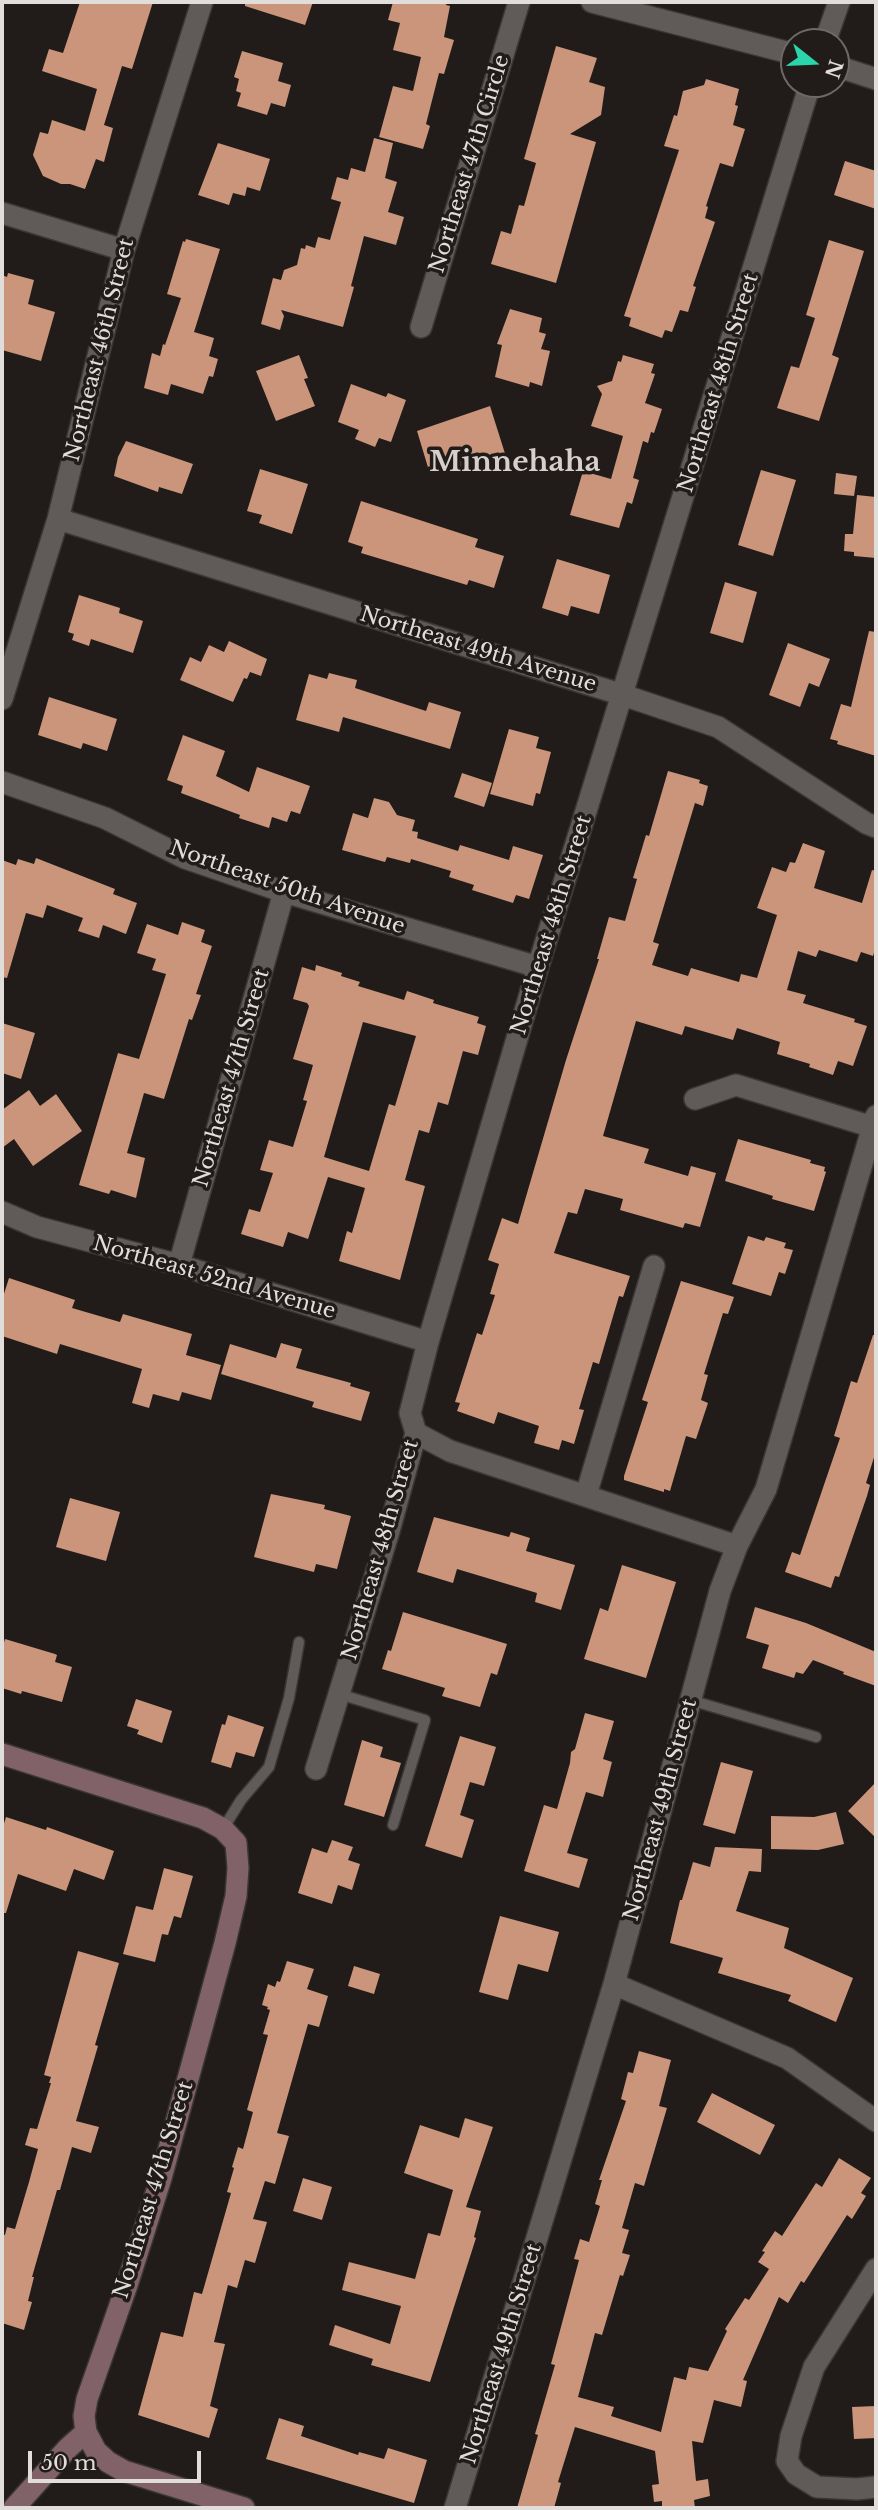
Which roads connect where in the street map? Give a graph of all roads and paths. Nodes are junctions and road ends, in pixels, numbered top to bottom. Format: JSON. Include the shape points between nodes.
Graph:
{"nodes":[{"id":1,"x":202,"y":2,"type":"edge"},
{"id":2,"x":519,"y":2,"type":"edge"},
{"id":3,"x":592,"y":2,"type":"edge"},
{"id":4,"x":839,"y":2,"type":"edge"},
{"id":5,"x":830,"y":28,"type":"edge"},
{"id":6,"x":780,"y":50,"type":"edge"},
{"id":7,"x":850,"y":71,"type":"edge"},
{"id":8,"x":876,"y":79,"type":"edge"},
{"id":9,"x":806,"y":98,"type":"edge"},
{"id":10,"x":2,"y":213,"type":"edge"},
{"id":11,"x":124,"y":250,"type":"junction"},
{"id":12,"x":421,"y":327,"type":"dead end"},
{"id":13,"x":58,"y":519,"type":"junction"},
{"id":14,"x":623,"y":695,"type":"junction"},
{"id":15,"x":2,"y":699,"type":"edge"},
{"id":16,"x":2,"y":782,"type":"edge"},
{"id":17,"x":876,"y":827,"type":"edge"},
{"id":18,"x":285,"y":892,"type":"junction"},
{"id":19,"x":538,"y":967,"type":"junction"},
{"id":20,"x":695,"y":1098,"type":"dead end"},
{"id":21,"x":875,"y":1123,"type":"edge"},
{"id":22,"x":2,"y":1212,"type":"edge"},
{"id":23,"x":179,"y":1265,"type":"junction"},
{"id":24,"x":654,"y":1266,"type":"dead end"},
{"id":25,"x":428,"y":1342,"type":"junction"},
{"id":26,"x":416,"y":1433,"type":"junction"},
{"id":27,"x":586,"y":1495,"type":"junction"},
{"id":28,"x":737,"y":1546,"type":"junction"},
{"id":29,"x":299,"y":1643,"type":"dead end"},
{"id":30,"x":339,"y":1694,"type":"junction"},
{"id":31,"x":690,"y":1700,"type":"junction"},
{"id":32,"x":816,"y":1737,"type":"dead end"},
{"id":33,"x":2,"y":1754,"type":"edge"},
{"id":34,"x":316,"y":1769,"type":"dead end"},
{"id":35,"x":393,"y":1825,"type":"dead end"},
{"id":36,"x":229,"y":1836,"type":"junction"},
{"id":37,"x":614,"y":1984,"type":"junction"},
{"id":38,"x":876,"y":2121,"type":"edge"},
{"id":39,"x":876,"y":2269,"type":"edge"},
{"id":40,"x":86,"y":2432,"type":"junction"},
{"id":41,"x":876,"y":2487,"type":"edge"},
{"id":42,"x":14,"y":2508,"type":"edge"},
{"id":43,"x":244,"y":2508,"type":"edge"},
{"id":44,"x":455,"y":2508,"type":"edge"}],
"edges":[{"from":1,"to":11,"type":"street","name":"Northeast 46th Street"},
{"from":2,"to":12,"type":"street","name":"Northeast 47th Circle"},
{"from":3,"to":6,"type":"street"},
{"from":4,"to":5,"type":"street"},
{"from":7,"to":8,"type":"street"},
{"from":9,"to":14,"type":"street","name":"Northeast 48th Street"},
{"from":10,"to":11,"type":"street"},
{"from":11,"to":13,"type":"street","name":"Northeast 46th Street"},
{"from":13,"to":14,"type":"street","name":"Northeast 49th Avenue"},
{"from":13,"to":15,"type":"street","name":"Northeast 46th Street"},
{"from":14,"to":17,"type":"street","name":"Northeast 49th Avenue","via":[[718,727]]},
{"from":14,"to":19,"type":"street","name":"Northeast 48th Street"},
{"from":16,"to":18,"type":"street","name":"Northeast 50th Avenue","via":[[105,818],[185,858]]},
{"from":18,"to":19,"type":"street","name":"Northeast 50th Avenue"},
{"from":18,"to":23,"type":"street","name":"Northeast 47th Street"},
{"from":19,"to":25,"type":"street","name":"Northeast 48th Street"},
{"from":20,"to":21,"type":"street","via":[[736,1085]]},
{"from":21,"to":28,"type":"street","name":"Northeast 49th Street","via":[[766,1489]]},
{"from":22,"to":23,"type":"street","name":"Northeast 52nd Avenue","via":[[37,1227]]},
{"from":23,"to":25,"type":"street","name":"Northeast 52nd Avenue"},
{"from":24,"to":27,"type":"street"},
{"from":25,"to":26,"type":"street","name":"Northeast 48th Street","via":[[410,1413]]},
{"from":26,"to":27,"type":"street","via":[[450,1451]]},
{"from":26,"to":30,"type":"street","name":"Northeast 48th Street"},
{"from":27,"to":28,"type":"street"},
{"from":28,"to":31,"type":"street","name":"Northeast 49th Street"},
{"from":29,"to":36,"type":"lane","via":[[269,1767],[241,1800]]},
{"from":30,"to":34,"type":"street","name":"Northeast 48th Street"},
{"from":30,"to":35,"type":"lane","via":[[425,1720]]},
{"from":31,"to":32,"type":"lane"},
{"from":31,"to":37,"type":"street","name":"Northeast 49th Street"},
{"from":33,"to":36,"type":"street","via":[[203,1818]]},
{"from":36,"to":40,"type":"street","name":"Northeast 47th Street","via":[[238,1868],[225,1942],[161,2178],[87,2399]]},
{"from":37,"to":38,"type":"street","via":[[787,2058]]},
{"from":37,"to":44,"type":"street","name":"Northeast 49th Street"},
{"from":39,"to":41,"type":"street","via":[[814,2367],[787,2461],[817,2487]]},
{"from":40,"to":42,"type":"street"},
{"from":40,"to":43,"type":"street","via":[[96,2451],[124,2471]]}]}
